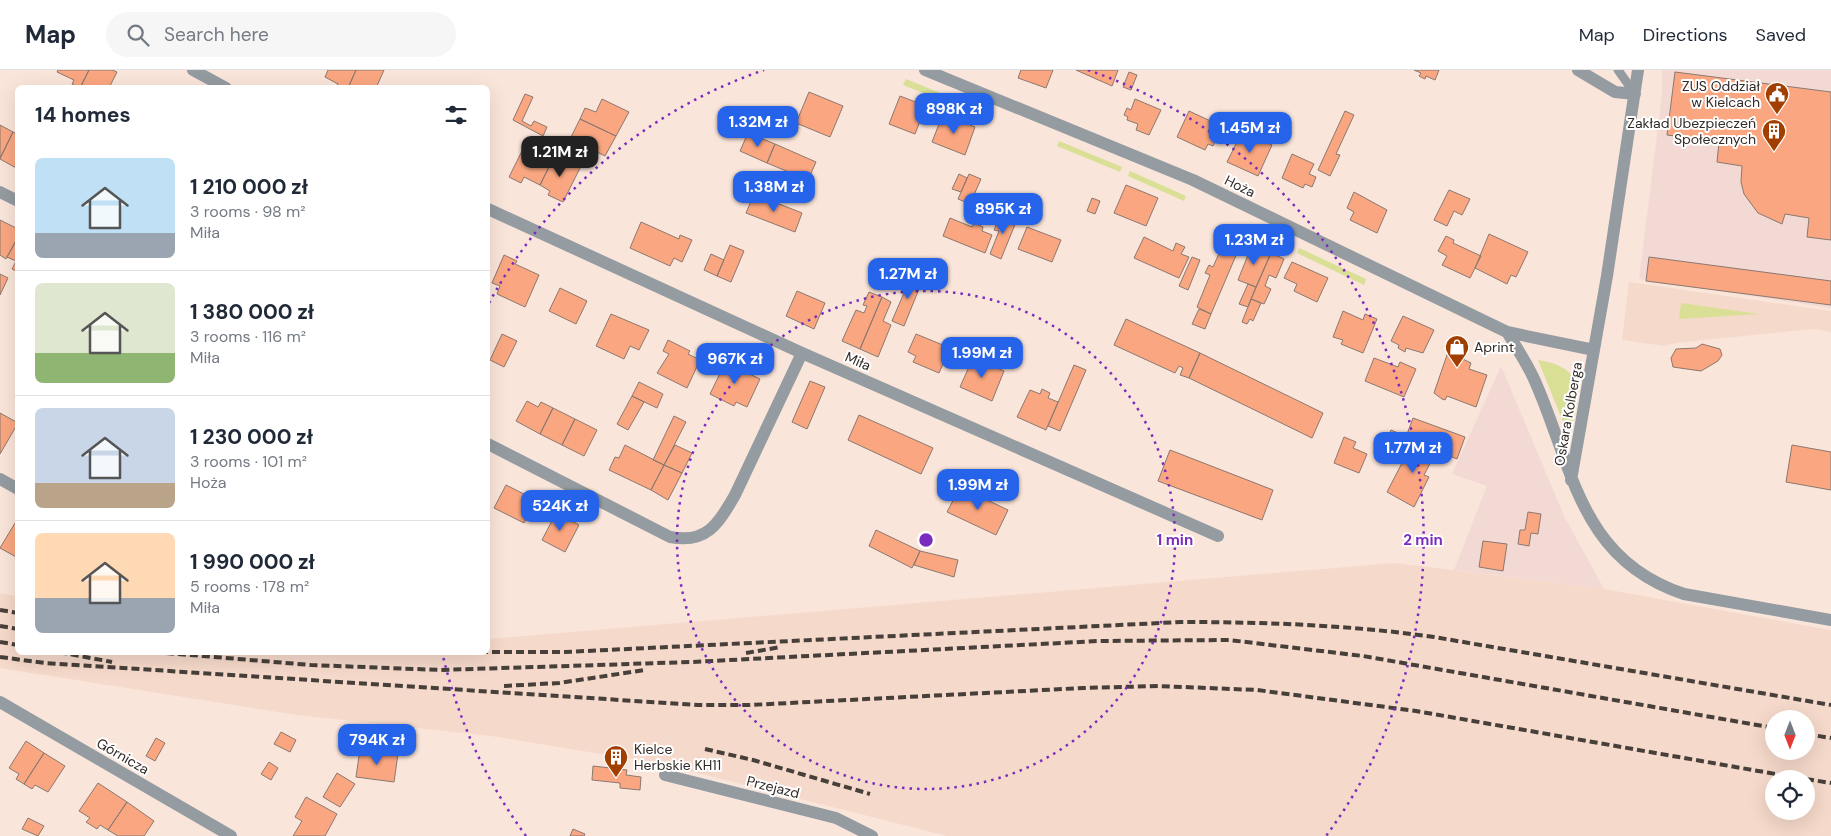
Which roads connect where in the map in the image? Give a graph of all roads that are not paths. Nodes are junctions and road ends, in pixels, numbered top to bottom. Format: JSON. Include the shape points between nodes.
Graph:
{"nodes":[{"id":1,"x":193,"y":70,"type":"edge"},
{"id":2,"x":925,"y":70,"type":"edge"},
{"id":3,"x":1578,"y":70,"type":"edge"},
{"id":4,"x":1618,"y":70,"type":"edge"},
{"id":5,"x":1638,"y":70,"type":"edge"},
{"id":6,"x":220,"y":85,"type":"edge"},
{"id":7,"x":1635,"y":94,"type":"junction"},
{"id":8,"x":0,"y":192,"type":"edge"},
{"id":9,"x":15,"y":200,"type":"edge"},
{"id":10,"x":490,"y":210,"type":"edge"},
{"id":11,"x":1507,"y":332,"type":"junction"},
{"id":12,"x":1594,"y":350,"type":"junction"},
{"id":13,"x":802,"y":353,"type":"junction"},
{"id":14,"x":490,"y":445,"type":"edge"},
{"id":15,"x":0,"y":479,"type":"edge"},
{"id":16,"x":1571,"y":481,"type":"junction"},
{"id":17,"x":15,"y":487,"type":"edge"},
{"id":18,"x":1218,"y":536,"type":"dead end"},
{"id":19,"x":1831,"y":620,"type":"edge"},
{"id":20,"x":0,"y":702,"type":"edge"},
{"id":21,"x":664,"y":775,"type":"dead end"},
{"id":22,"x":231,"y":836,"type":"edge"},
{"id":23,"x":872,"y":836,"type":"edge"}],
"edges":[{"from":1,"to":6,"type":"street"},
{"from":2,"to":11,"type":"street","name":"Hoża","via":[[1193,180]]},
{"from":3,"to":7,"type":"street","via":[[1615,92]]},
{"from":4,"to":7,"type":"lane"},
{"from":5,"to":7,"type":"street","name":"Oskara Kolberga"},
{"from":7,"to":12,"type":"street","name":"Oskara Kolberga"},
{"from":8,"to":9,"type":"street"},
{"from":10,"to":13,"type":"street","name":"Miła"},
{"from":11,"to":12,"type":"street","name":"Hoża"},
{"from":11,"to":16,"type":"street","via":[[1534,378]]},
{"from":12,"to":16,"type":"street","name":"Oskara Kolberga"},
{"from":13,"to":14,"type":"street","via":[[735,495],[718,522],[696,538],[670,537]]},
{"from":13,"to":18,"type":"street","name":"Miła"},
{"from":15,"to":17,"type":"street"},
{"from":16,"to":19,"type":"street","name":"Oskara Kolberga","via":[[1585,510],[1612,548],[1666,588]]},
{"from":20,"to":22,"type":"street","name":"Górnicza"},
{"from":21,"to":23,"type":"street","name":"Przejazd","via":[[836,818]]}]}
